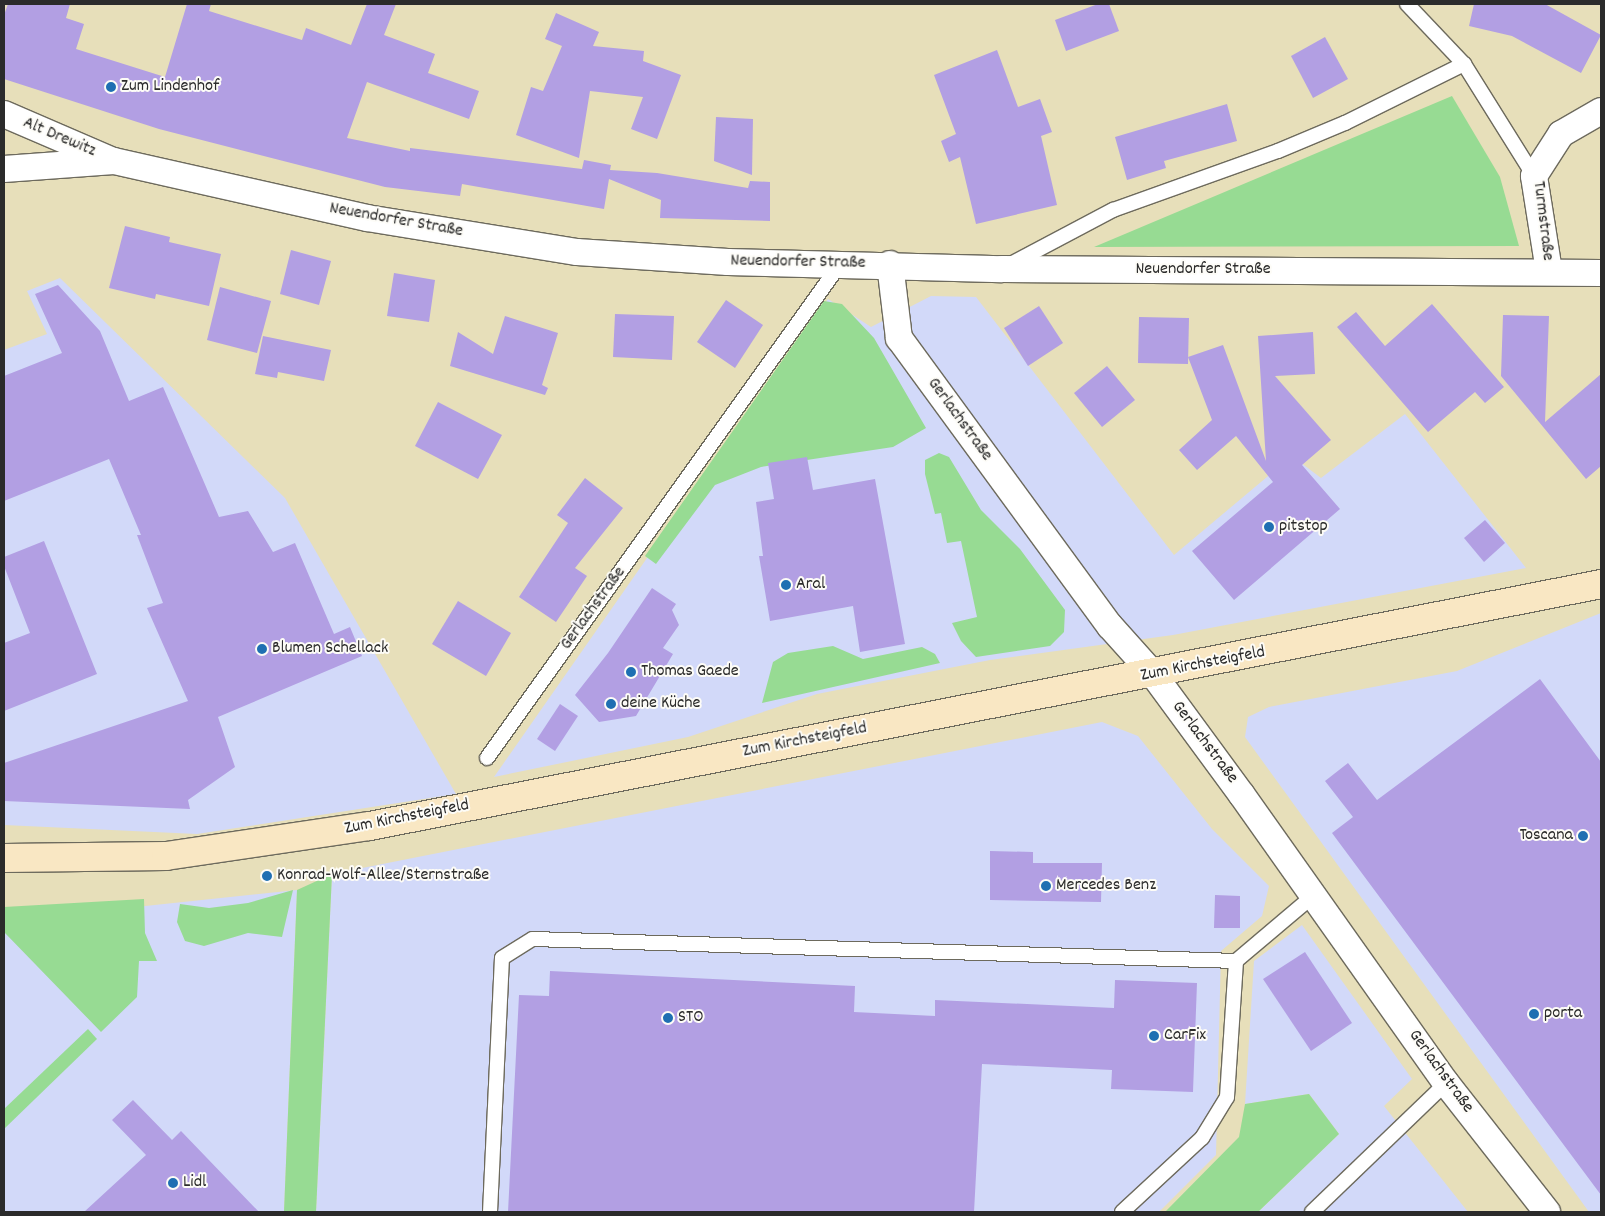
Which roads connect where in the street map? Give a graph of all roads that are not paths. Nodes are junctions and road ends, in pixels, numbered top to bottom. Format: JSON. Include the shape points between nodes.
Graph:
{"nodes":[{"id":1,"x":1407,"y":4,"type":"edge"},
{"id":2,"x":1464,"y":64,"type":"junction"},
{"id":3,"x":1601,"y":111,"type":"edge"},
{"id":4,"x":4,"y":114,"type":"edge"},
{"id":5,"x":114,"y":162,"type":"junction"},
{"id":6,"x":4,"y":170,"type":"edge"},
{"id":7,"x":1534,"y":176,"type":"junction"},
{"id":8,"x":840,"y":264,"type":"junction"},
{"id":9,"x":890,"y":264,"type":"junction"},
{"id":10,"x":1002,"y":269,"type":"junction"},
{"id":11,"x":1549,"y":271,"type":"junction"},
{"id":12,"x":1601,"y":273,"type":"edge"},
{"id":13,"x":1601,"y":584,"type":"edge"},
{"id":14,"x":1153,"y":674,"type":"junction"},
{"id":15,"x":487,"y":758,"type":"dead end"},
{"id":16,"x":4,"y":858,"type":"edge"},
{"id":17,"x":1314,"y":895,"type":"junction"},
{"id":18,"x":1236,"y":960,"type":"junction"},
{"id":19,"x":1446,"y":1083,"type":"junction"},
{"id":20,"x":490,"y":1212,"type":"edge"},
{"id":21,"x":1122,"y":1212,"type":"edge"},
{"id":22,"x":1312,"y":1212,"type":"edge"},
{"id":23,"x":1547,"y":1212,"type":"edge"}],
"edges":[{"from":1,"to":2,"type":"lane"},
{"from":2,"to":7,"type":"lane"},
{"from":2,"to":10,"type":"lane","via":[[1345,123],[1278,151],[1113,210]]},
{"from":3,"to":7,"type":"street","name":"Turmstraße","via":[[1561,134]]},
{"from":4,"to":5,"type":"street","name":"Alt Drewitz"},
{"from":5,"to":6,"type":"street","name":"Neuendorfer Straße"},
{"from":5,"to":8,"type":"street","name":"Neuendorfer Straße","via":[[367,218],[577,252],[728,262]]},
{"from":7,"to":11,"type":"street","name":"Turmstraße"},
{"from":8,"to":9,"type":"street","name":"Neuendorfer Straße"},
{"from":8,"to":15,"type":"lane","name":"Gerlachstraße"},
{"from":9,"to":10,"type":"street","name":"Neuendorfer Straße"},
{"from":9,"to":14,"type":"street","name":"Gerlachstraße","via":[[899,338],[1110,626]]},
{"from":10,"to":11,"type":"street","name":"Neuendorfer Straße"},
{"from":11,"to":12,"type":"street","name":"Neuendorfer Straße"},
{"from":13,"to":14,"type":"street","name":"Zum Kirchsteigfeld"},
{"from":14,"to":16,"type":"street","name":"Zum Kirchsteigfeld","via":[[370,826],[166,856]]},
{"from":14,"to":17,"type":"street","name":"Gerlachstraße"},
{"from":17,"to":18,"type":"lane"},
{"from":17,"to":19,"type":"street","name":"Gerlachstraße"},
{"from":18,"to":20,"type":"lane","via":[[533,939],[502,958]]},
{"from":18,"to":21,"type":"lane","via":[[1227,1097],[1202,1138]]},
{"from":19,"to":22,"type":"lane"},
{"from":19,"to":23,"type":"street","name":"Gerlachstraße"}]}
